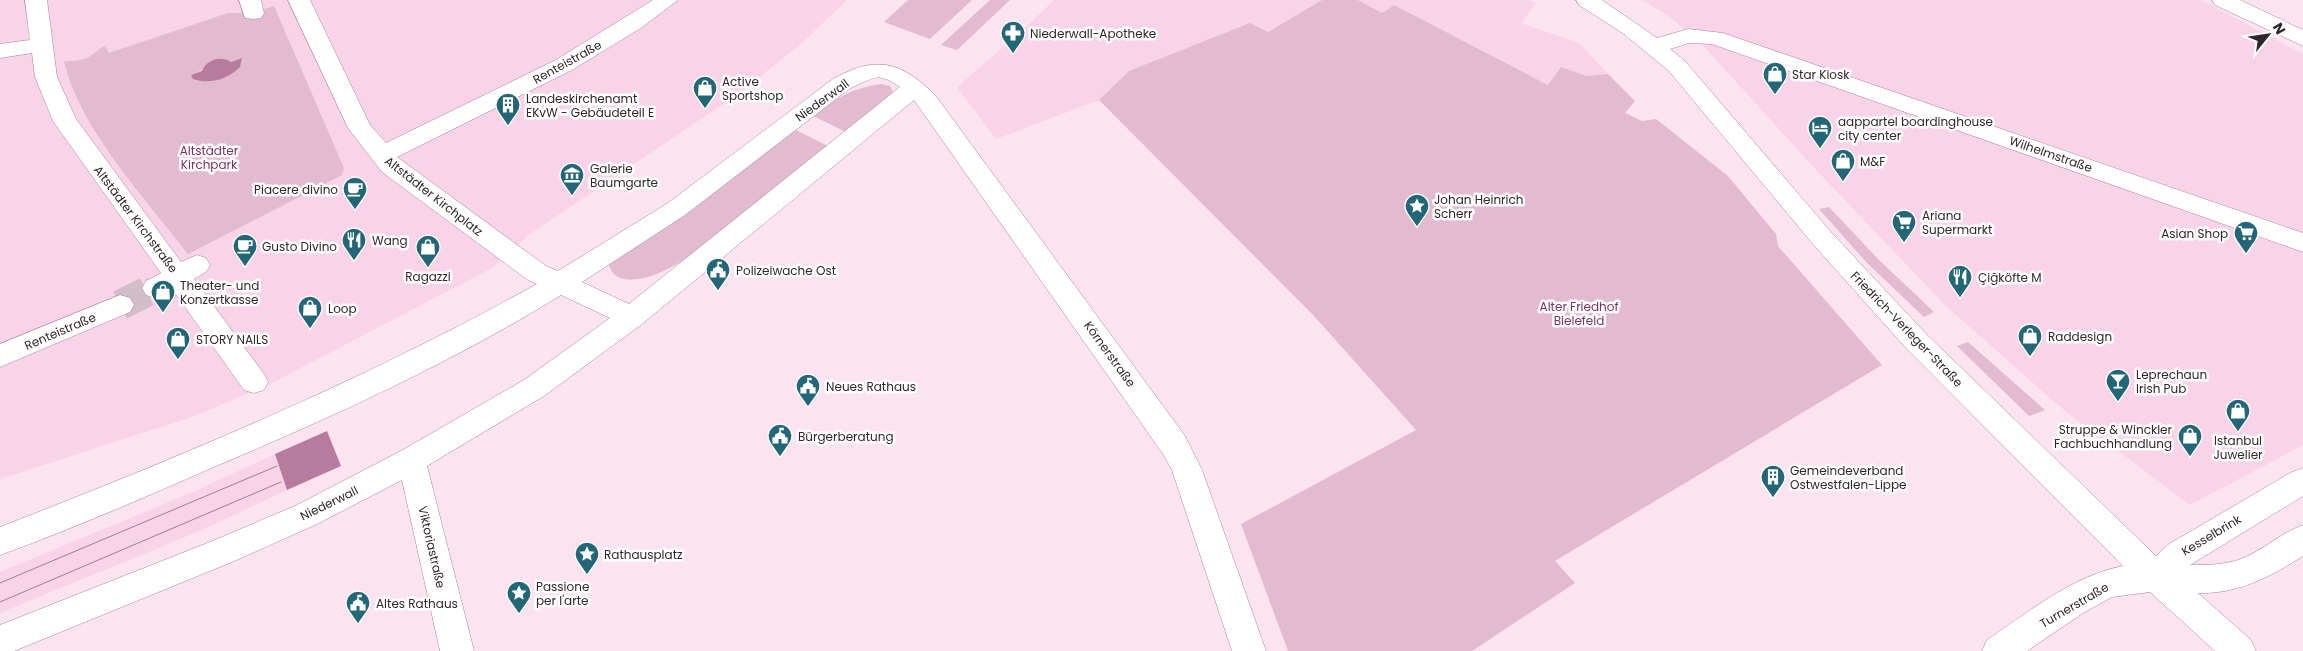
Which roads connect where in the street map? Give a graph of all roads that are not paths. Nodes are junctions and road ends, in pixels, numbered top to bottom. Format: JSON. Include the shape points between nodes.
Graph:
{"nodes":[{"id":1,"x":36,"y":0,"type":"edge"},
{"id":2,"x":299,"y":0,"type":"edge"},
{"id":3,"x":667,"y":0,"type":"edge"},
{"id":4,"x":1587,"y":0,"type":"edge"},
{"id":5,"x":2223,"y":0,"type":"edge"},
{"id":6,"x":2303,"y":39,"type":"edge"},
{"id":7,"x":41,"y":45,"type":"junction"},
{"id":8,"x":1655,"y":46,"type":"junction"},
{"id":9,"x":0,"y":51,"type":"edge"},
{"id":10,"x":908,"y":81,"type":"junction"},
{"id":11,"x":381,"y":155,"type":"junction"},
{"id":12,"x":2303,"y":243,"type":"edge"},
{"id":13,"x":188,"y":271,"type":"junction"},
{"id":14,"x":558,"y":284,"type":"junction"},
{"id":15,"x":155,"y":288,"type":"tunnel mouth"},
{"id":16,"x":120,"y":305,"type":"tunnel mouth"},
{"id":17,"x":632,"y":317,"type":"junction"},
{"id":18,"x":0,"y":356,"type":"edge"},
{"id":19,"x":254,"y":382,"type":"dead end"},
{"id":20,"x":415,"y":472,"type":"dead end"},
{"id":21,"x":2303,"y":481,"type":"edge"},
{"id":22,"x":2303,"y":539,"type":"edge"},
{"id":23,"x":0,"y":541,"type":"edge"},
{"id":24,"x":2155,"y":576,"type":"junction"},
{"id":25,"x":0,"y":641,"type":"edge"},
{"id":26,"x":457,"y":651,"type":"edge"},
{"id":27,"x":1249,"y":651,"type":"edge"},
{"id":28,"x":1999,"y":651,"type":"edge"},
{"id":29,"x":2239,"y":651,"type":"edge"}],
"edges":[{"from":1,"to":7,"type":"street","name":"Altstädter Kirchstraße"},
{"from":2,"to":11,"type":"street","name":"Altstädter Kirchplatz","via":[[360,128]]},
{"from":3,"to":11,"type":"street","name":"Renteistraße","via":[[632,24],[501,99]]},
{"from":4,"to":8,"type":"street","name":"Friedrich-Verleger-Straße"},
{"from":5,"to":6,"type":"street"},
{"from":7,"to":9,"type":"street"},
{"from":7,"to":13,"type":"street","name":"Altstädter Kirchstraße","via":[[56,73],[65,121],[93,144]]},
{"from":8,"to":12,"type":"street","name":"Wilhelmstraße","via":[[1688,36],[1715,38]]},
{"from":8,"to":24,"type":"street","name":"Friedrich-Verleger-Straße","via":[[1677,66],[1916,342]]},
{"from":10,"to":14,"type":"street","name":"Niederwall","via":[[886,70],[852,77],[665,218]]},
{"from":10,"to":17,"type":"street","name":"Niederwall"},
{"from":10,"to":27,"type":"street","name":"Körnerstraße","via":[[927,100],[1174,445],[1187,470]]},
{"from":11,"to":14,"type":"street","name":"Altstädter Kirchplatz","via":[[391,166],[520,262]]},
{"from":13,"to":15,"type":"street"},
{"from":13,"to":19,"type":"street","name":"Altstädter Kirchstraße"},
{"from":14,"to":17,"type":"street"},
{"from":14,"to":23,"type":"street","name":"Niederwall","via":[[469,334],[322,407]]},
{"from":16,"to":18,"type":"street","name":"Renteistraße"},
{"from":17,"to":25,"type":"street","name":"Niederwall","via":[[534,388],[373,481],[265,534]]},
{"from":20,"to":26,"type":"street","name":"Viktoriastraße"},
{"from":21,"to":24,"type":"street","name":"Kesselbrink","via":[[2180,554]]},
{"from":22,"to":24,"type":"street","via":[[2236,575],[2211,579]]},
{"from":24,"to":28,"type":"street","name":"Turnerstraße","via":[[2099,587]]},
{"from":24,"to":29,"type":"street","name":"Friedrich-Verleger-Straße"}]}
